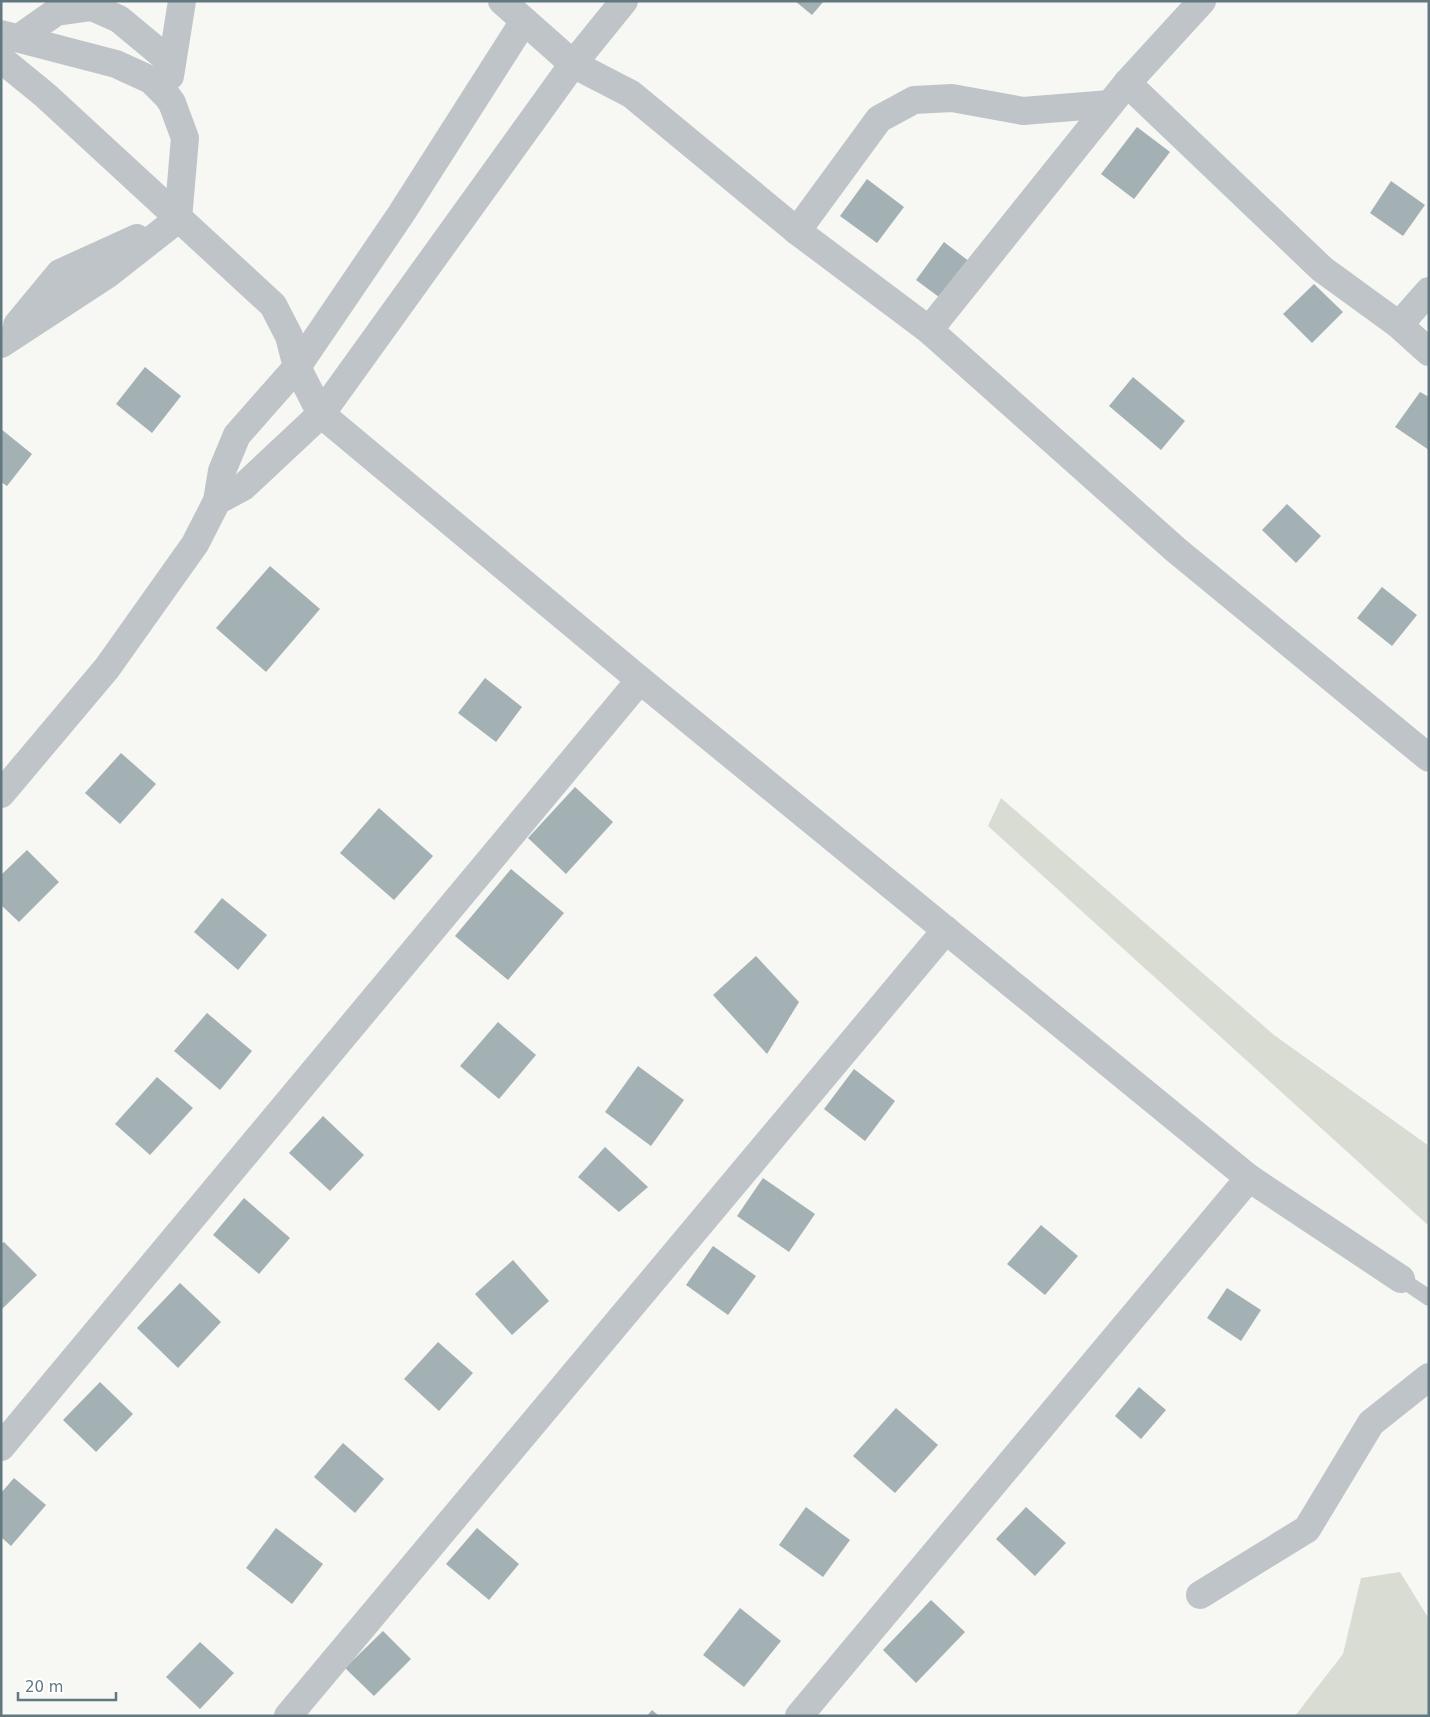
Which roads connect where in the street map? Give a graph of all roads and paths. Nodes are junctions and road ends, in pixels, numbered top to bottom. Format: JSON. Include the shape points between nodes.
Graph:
{"nodes":[{"id":1,"x":182,"y":1,"type":"edge"},
{"id":2,"x":502,"y":1,"type":"edge"},
{"id":3,"x":624,"y":1,"type":"edge"},
{"id":4,"x":1202,"y":1,"type":"edge"},
{"id":5,"x":524,"y":21,"type":"junction"},
{"id":6,"x":10,"y":36,"type":"edge"},
{"id":7,"x":1,"y":59,"type":"edge"},
{"id":8,"x":172,"y":63,"type":"junction"},
{"id":9,"x":573,"y":64,"type":"junction"},
{"id":10,"x":1127,"y":83,"type":"junction"},
{"id":11,"x":167,"y":96,"type":"junction"},
{"id":12,"x":1110,"y":104,"type":"junction"},
{"id":13,"x":178,"y":218,"type":"junction"},
{"id":14,"x":797,"y":230,"type":"junction"},
{"id":15,"x":1429,"y":291,"type":"edge"},
{"id":16,"x":1400,"y":326,"type":"junction"},
{"id":17,"x":929,"y":330,"type":"junction"},
{"id":18,"x":1,"y":344,"type":"edge"},
{"id":19,"x":1429,"y":352,"type":"edge"},
{"id":20,"x":297,"y":367,"type":"junction"},
{"id":21,"x":321,"y":414,"type":"junction"},
{"id":22,"x":217,"y":501,"type":"junction"},
{"id":23,"x":640,"y":680,"type":"junction"},
{"id":24,"x":1429,"y":758,"type":"edge"},
{"id":25,"x":1,"y":794,"type":"edge"},
{"id":26,"x":946,"y":930,"type":"junction"},
{"id":27,"x":1249,"y":1178,"type":"junction"},
{"id":28,"x":1401,"y":1279,"type":"joint"},
{"id":29,"x":1429,"y":1298,"type":"edge"},
{"id":30,"x":1429,"y":1377,"type":"edge"},
{"id":31,"x":1,"y":1447,"type":"edge"},
{"id":32,"x":1200,"y":1594,"type":"dead end"},
{"id":33,"x":288,"y":1716,"type":"edge"},
{"id":34,"x":799,"y":1716,"type":"edge"}],
"edges":[{"from":1,"to":8,"type":"street"},
{"from":2,"to":5,"type":"street"},
{"from":3,"to":9,"type":"street"},
{"from":4,"to":10,"type":"street"},
{"from":5,"to":9,"type":"street"},
{"from":5,"to":20,"type":"street"},
{"from":6,"to":8,"type":"street","via":[[56,12],[92,7],[119,18]]},
{"from":6,"to":11,"type":"street","via":[[116,64],[150,80]]},
{"from":7,"to":13,"type":"street"},
{"from":8,"to":11,"type":"street"},
{"from":9,"to":14,"type":"street","via":[[631,94]]},
{"from":9,"to":21,"type":"street"},
{"from":10,"to":12,"type":"street"},
{"from":10,"to":16,"type":"street","via":[[1322,269]]},
{"from":11,"to":13,"type":"street","via":[[185,138]]},
{"from":12,"to":14,"type":"street","via":[[1023,111],[952,98],[914,100],[879,119]]},
{"from":12,"to":17,"type":"street"},
{"from":13,"to":18,"type":"street","via":[[60,273]]},
{"from":13,"to":20,"type":"street","via":[[273,305],[290,336]]},
{"from":14,"to":17,"type":"street"},
{"from":15,"to":16,"type":"street"},
{"from":16,"to":19,"type":"street"},
{"from":17,"to":24,"type":"street","via":[[1176,550]]},
{"from":20,"to":21,"type":"street"},
{"from":20,"to":22,"type":"street","via":[[237,435],[222,471]]},
{"from":21,"to":22,"type":"street","via":[[243,487]]},
{"from":21,"to":23,"type":"street"},
{"from":22,"to":25,"type":"street","via":[[195,544],[107,668]]},
{"from":23,"to":26,"type":"street"},
{"from":23,"to":31,"type":"street"},
{"from":26,"to":27,"type":"street"},
{"from":26,"to":33,"type":"street"},
{"from":27,"to":28,"type":"street"},
{"from":27,"to":34,"type":"street"},
{"from":28,"to":29,"type":"lane"},
{"from":30,"to":32,"type":"street","via":[[1371,1423],[1307,1529]]}]}
